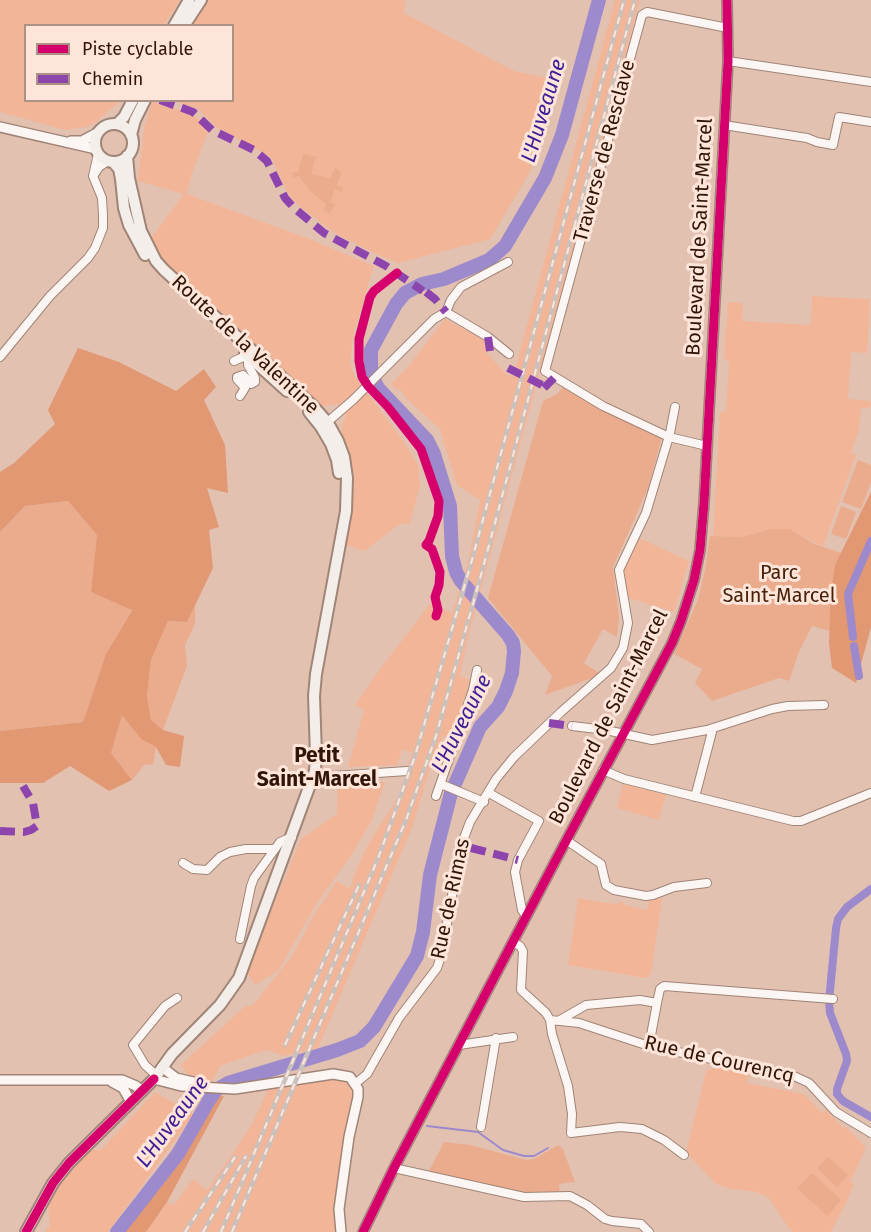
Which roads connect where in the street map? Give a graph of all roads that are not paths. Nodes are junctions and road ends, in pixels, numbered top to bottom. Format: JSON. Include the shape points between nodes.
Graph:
{"nodes":[{"id":1,"x":189,"y":0,"type":"edge"},
{"id":2,"x":201,"y":0,"type":"edge"},
{"id":3,"x":727,"y":0,"type":"edge"},
{"id":4,"x":175,"y":24,"type":"edge"},
{"id":5,"x":185,"y":24,"type":"edge"},
{"id":6,"x":728,"y":28,"type":"junction"},
{"id":7,"x":728,"y":61,"type":"junction"},
{"id":8,"x":871,"y":82,"type":"edge"},
{"id":9,"x":132,"y":102,"type":"edge"},
{"id":10,"x":144,"y":102,"type":"edge"},
{"id":11,"x":871,"y":122,"type":"edge"},
{"id":12,"x":117,"y":124,"type":"junction"},
{"id":13,"x":724,"y":125,"type":"junction"},
{"id":14,"x":0,"y":127,"type":"edge"},
{"id":15,"x":98,"y":133,"type":"junction"},
{"id":16,"x":131,"y":135,"type":"junction"},
{"id":17,"x":65,"y":142,"type":"junction"},
{"id":18,"x":97,"y":152,"type":"junction"},
{"id":19,"x":127,"y":156,"type":"junction"},
{"id":20,"x":110,"y":162,"type":"junction"},
{"id":21,"x":93,"y":176,"type":"junction"},
{"id":22,"x":122,"y":194,"type":"junction"},
{"id":23,"x":134,"y":201,"type":"junction"},
{"id":24,"x":508,"y":262,"type":"dead end"},
{"id":25,"x":446,"y":312,"type":"junction"},
{"id":26,"x":509,"y":354,"type":"dead end"},
{"id":27,"x":248,"y":355,"type":"junction"},
{"id":28,"x":0,"y":357,"type":"edge"},
{"id":29,"x":234,"y":361,"type":"dead end"},
{"id":30,"x":265,"y":361,"type":"junction"},
{"id":31,"x":275,"y":377,"type":"junction"},
{"id":32,"x":240,"y":396,"type":"dead end"},
{"id":33,"x":675,"y":407,"type":"dead end"},
{"id":34,"x":325,"y":425,"type":"junction"},
{"id":35,"x":669,"y":437,"type":"junction"},
{"id":36,"x":707,"y":446,"type":"junction"},
{"id":37,"x":477,"y":670,"type":"dead end"},
{"id":38,"x":824,"y":705,"type":"dead end"},
{"id":39,"x":572,"y":726,"type":"dead end"},
{"id":40,"x":710,"y":729,"type":"junction"},
{"id":41,"x":623,"y":733,"type":"junction"},
{"id":42,"x":603,"y":770,"type":"junction"},
{"id":43,"x":315,"y":771,"type":"junction"},
{"id":44,"x":407,"y":771,"type":"dead end"},
{"id":45,"x":443,"y":784,"type":"junction"},
{"id":46,"x":489,"y":793,"type":"junction"},
{"id":47,"x":871,"y":793,"type":"edge"},
{"id":48,"x":436,"y":796,"type":"dead end"},
{"id":49,"x":695,"y":797,"type":"junction"},
{"id":50,"x":484,"y":802,"type":"junction"},
{"id":51,"x":292,"y":837,"type":"junction"},
{"id":52,"x":566,"y":840,"type":"junction"},
{"id":53,"x":274,"y":849,"type":"junction"},
{"id":54,"x":183,"y":863,"type":"dead end"},
{"id":55,"x":707,"y":883,"type":"dead end"},
{"id":56,"x":526,"y":916,"type":"junction"},
{"id":57,"x":240,"y":939,"type":"dead end"},
{"id":58,"x":513,"y":942,"type":"junction"},
{"id":59,"x":177,"y":998,"type":"dead end"},
{"id":60,"x":829,"y":999,"type":"dead end"},
{"id":61,"x":657,"y":1003,"type":"junction"},
{"id":62,"x":550,"y":1020,"type":"junction"},
{"id":63,"x":560,"y":1020,"type":"junction"},
{"id":64,"x":513,"y":1037,"type":"dead end"},
{"id":65,"x":496,"y":1038,"type":"junction"},
{"id":66,"x":459,"y":1045,"type":"junction"},
{"id":67,"x":649,"y":1046,"type":"junction"},
{"id":68,"x":157,"y":1074,"type":"junction"},
{"id":69,"x":0,"y":1080,"type":"edge"},
{"id":70,"x":110,"y":1081,"type":"junction"},
{"id":71,"x":356,"y":1083,"type":"junction"},
{"id":72,"x":207,"y":1087,"type":"junction"},
{"id":73,"x":142,"y":1091,"type":"junction"},
{"id":74,"x":132,"y":1102,"type":"junction"},
{"id":75,"x":481,"y":1127,"type":"dead end"},
{"id":76,"x":871,"y":1133,"type":"edge"},
{"id":77,"x":684,"y":1155,"type":"dead end"},
{"id":78,"x":394,"y":1168,"type":"junction"},
{"id":79,"x":26,"y":1232,"type":"edge"},
{"id":80,"x":341,"y":1232,"type":"edge"},
{"id":81,"x":363,"y":1232,"type":"edge"},
{"id":82,"x":649,"y":1232,"type":"edge"}],
"edges":[{"from":1,"to":4,"type":"main road"},
{"from":2,"to":5,"type":"main road"},
{"from":3,"to":6,"type":"street","name":"Boulevard de Saint-Marcel"},
{"from":6,"to":7,"type":"street","name":"Boulevard de Saint-Marcel"},
{"from":6,"to":35,"type":"street","name":"Traverse de Resclave","via":[[647,12],[642,15],[545,371],[603,406]]},
{"from":7,"to":8,"type":"street"},
{"from":7,"to":13,"type":"street","name":"Boulevard de Saint-Marcel"},
{"from":9,"to":12,"type":"main road"},
{"from":10,"to":16,"type":"main road"},
{"from":11,"to":13,"type":"street","via":[[839,117],[833,145]]},
{"from":12,"to":15,"type":"main road","via":[[106,125]]},
{"from":12,"to":16,"type":"main road"},
{"from":13,"to":36,"type":"street","name":"Boulevard de Saint-Marcel"},
{"from":14,"to":17,"type":"street"},
{"from":15,"to":17,"type":"street","via":[[82,141]]},
{"from":15,"to":18,"type":"main road"},
{"from":16,"to":19,"type":"main road","via":[[133,147]]},
{"from":17,"to":18,"type":"street"},
{"from":18,"to":20,"type":"main road"},
{"from":18,"to":21,"type":"street"},
{"from":19,"to":20,"type":"main road"},
{"from":19,"to":23,"type":"main road","name":"Route de la Valentine"},
{"from":20,"to":21,"type":"street","via":[[99,167]]},
{"from":20,"to":22,"type":"main road","name":"Route de la Valentine","via":[[119,169]]},
{"from":21,"to":28,"type":"street","via":[[104,204],[103,228],[95,248]]},
{"from":22,"to":23,"type":"main road"},
{"from":22,"to":27,"type":"main road","name":"Route de la Valentine","via":[[132,231],[157,273]]},
{"from":23,"to":30,"type":"main road","name":"Route de la Valentine","via":[[141,231],[164,270]]},
{"from":24,"to":25,"type":"street","via":[[461,287]]},
{"from":25,"to":26,"type":"street"},
{"from":25,"to":34,"type":"street","via":[[434,319]]},
{"from":27,"to":29,"type":"street"},
{"from":27,"to":30,"type":"main road"},
{"from":27,"to":31,"type":"main road","name":"Route de la Valentine"},
{"from":27,"to":32,"type":"street","via":[[255,382],[251,384],[243,375],[237,377],[244,388]]},
{"from":30,"to":31,"type":"main road","name":"Route de la Valentine"},
{"from":31,"to":34,"type":"main road","name":"Route de la Valentine","via":[[313,406]]},
{"from":33,"to":35,"type":"street","name":"Rue de Rimas"},
{"from":34,"to":43,"type":"main road","name":"Route de la Valentine","via":[[338,441],[347,478],[346,512],[316,674]]},
{"from":35,"to":36,"type":"street"},
{"from":35,"to":46,"type":"street","name":"Rue de Rimas","via":[[646,513],[619,570],[627,623],[623,648],[611,668],[514,757]]},
{"from":36,"to":41,"type":"street","name":"Boulevard de Saint-Marcel","via":[[702,531],[694,580],[672,642]]},
{"from":37,"to":45,"type":"street"},
{"from":38,"to":40,"type":"street","via":[[772,709]]},
{"from":39,"to":41,"type":"street"},
{"from":40,"to":41,"type":"street","via":[[652,740]]},
{"from":40,"to":49,"type":"street"},
{"from":41,"to":42,"type":"street","name":"Boulevard de Saint-Marcel"},
{"from":42,"to":49,"type":"street"},
{"from":42,"to":52,"type":"street","name":"Boulevard de Saint-Marcel"},
{"from":43,"to":44,"type":"street","via":[[335,776]]},
{"from":43,"to":51,"type":"main road","name":"Route de la Valentine"},
{"from":45,"to":48,"type":"street"},
{"from":45,"to":50,"type":"street"},
{"from":46,"to":50,"type":"street","name":"Rue de Rimas"},
{"from":46,"to":56,"type":"street","via":[[539,820],[515,872]]},
{"from":47,"to":49,"type":"street","via":[[798,821]]},
{"from":50,"to":71,"type":"street","name":"Rue de Rimas","via":[[463,837],[437,968],[399,1018],[367,1074]]},
{"from":51,"to":53,"type":"street"},
{"from":51,"to":68,"type":"main road","name":"Route de la Valentine","via":[[239,978],[220,1005]]},
{"from":52,"to":55,"type":"street","via":[[602,864],[606,885],[614,890],[646,896]]},
{"from":52,"to":56,"type":"street","name":"Boulevard de Saint-Marcel"},
{"from":53,"to":54,"type":"street","via":[[230,852],[207,870]]},
{"from":53,"to":57,"type":"street","via":[[251,886]]},
{"from":56,"to":58,"type":"street","name":"Boulevard de Saint-Marcel"},
{"from":58,"to":62,"type":"street","via":[[523,951],[521,990]]},
{"from":58,"to":66,"type":"street","name":"Boulevard de Saint-Marcel"},
{"from":59,"to":68,"type":"street","via":[[165,1006],[133,1045],[145,1065]]},
{"from":60,"to":61,"type":"street","via":[[664,986]]},
{"from":61,"to":63,"type":"street","via":[[640,1000],[586,1005]]},
{"from":61,"to":67,"type":"street"},
{"from":62,"to":63,"type":"street","name":"Rue de Courencq"},
{"from":62,"to":77,"type":"street","via":[[568,1086],[571,1133],[620,1126],[642,1129]]},
{"from":63,"to":67,"type":"street","name":"Rue de Courencq"},
{"from":64,"to":65,"type":"street"},
{"from":65,"to":66,"type":"street"},
{"from":65,"to":75,"type":"street"},
{"from":66,"to":78,"type":"street","name":"Boulevard de Saint-Marcel"},
{"from":67,"to":76,"type":"street","name":"Rue de Courencq","via":[[795,1076],[809,1083],[836,1112]]},
{"from":68,"to":72,"type":"street"},
{"from":68,"to":72,"type":"street","via":[[181,1086]]},
{"from":68,"to":73,"type":"main road","name":"Route de la Valentine"},
{"from":69,"to":70,"type":"street"},
{"from":70,"to":73,"type":"street","via":[[122,1080]]},
{"from":70,"to":74,"type":"street","via":[[123,1088]]},
{"from":71,"to":72,"type":"street","via":[[350,1077],[333,1074],[235,1089]]},
{"from":71,"to":80,"type":"street","via":[[358,1097],[339,1209]]},
{"from":73,"to":74,"type":"main road","name":"Route de la Valentine"},
{"from":74,"to":79,"type":"main road","name":"Route de la Valentine","via":[[69,1163],[53,1183]]},
{"from":78,"to":81,"type":"street","name":"Boulevard de Saint-Marcel"},
{"from":78,"to":82,"type":"street","via":[[524,1197],[570,1196],[605,1219],[641,1224]]}]}
